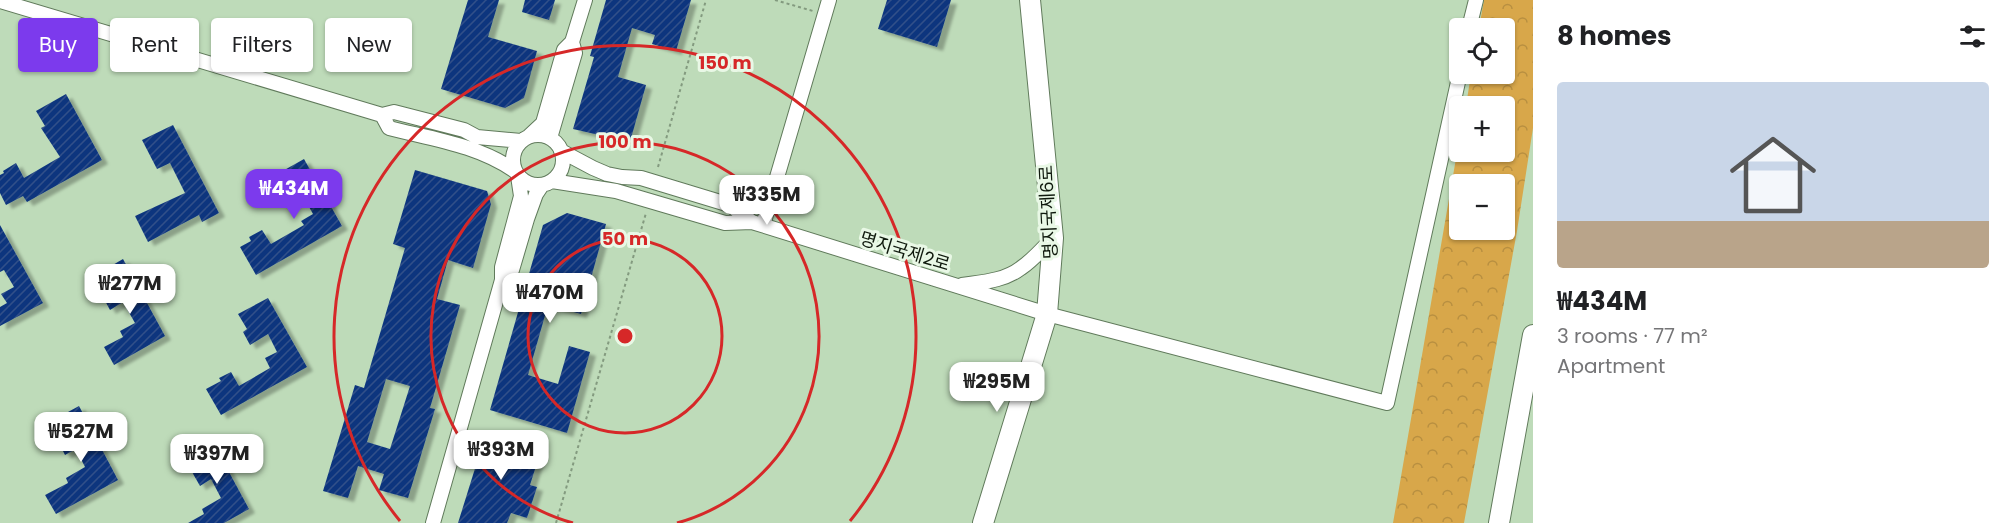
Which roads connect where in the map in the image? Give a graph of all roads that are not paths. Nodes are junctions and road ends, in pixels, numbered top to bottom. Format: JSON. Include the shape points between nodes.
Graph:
{"nodes":[{"id":1,"x":585,"y":0,"type":"edge"},
{"id":2,"x":829,"y":0,"type":"edge"},
{"id":3,"x":1030,"y":0,"type":"edge"},
{"id":4,"x":1476,"y":0,"type":"edge"},
{"id":5,"x":0,"y":1,"type":"edge"},
{"id":6,"x":1472,"y":18,"type":"edge"},
{"id":7,"x":572,"y":42,"type":"junction"},
{"id":8,"x":1458,"y":84,"type":"edge"},
{"id":9,"x":382,"y":115,"type":"junction"},
{"id":10,"x":550,"y":138,"type":"junction"},
{"id":11,"x":524,"y":139,"type":"junction"},
{"id":12,"x":561,"y":151,"type":"junction"},
{"id":13,"x":517,"y":174,"type":"junction"},
{"id":14,"x":547,"y":183,"type":"junction"},
{"id":15,"x":757,"y":224,"type":"junction"},
{"id":16,"x":1053,"y":238,"type":"junction"},
{"id":17,"x":502,"y":280,"type":"junction"},
{"id":18,"x":957,"y":286,"type":"junction"},
{"id":19,"x":1047,"y":314,"type":"junction"},
{"id":20,"x":1533,"y":335,"type":"edge"},
{"id":21,"x":1505,"y":490,"type":"junction"},
{"id":22,"x":433,"y":523,"type":"edge"},
{"id":23,"x":983,"y":523,"type":"edge"},
{"id":24,"x":1499,"y":523,"type":"edge"},
{"id":25,"x":1504,"y":523,"type":"edge"}],
"edges":[{"from":1,"to":7,"type":"street"},
{"from":2,"to":15,"type":"street"},
{"from":3,"to":16,"type":"street","name":"명지국제6로"},
{"from":4,"to":6,"type":"street"},
{"from":5,"to":9,"type":"street"},
{"from":7,"to":10,"type":"street","via":[[575,53]]},
{"from":7,"to":11,"type":"street","via":[[564,50],[543,123]]},
{"from":8,"to":19,"type":"street","name":"명지국제2로","via":[[1387,404]]},
{"from":9,"to":11,"type":"street","via":[[394,112],[477,137]]},
{"from":9,"to":13,"type":"street","via":[[389,128],[475,150]]},
{"from":10,"to":11,"type":"street","via":[[543,135]]},
{"from":10,"to":12,"type":"street"},
{"from":11,"to":13,"type":"street","via":[[513,155]]},
{"from":12,"to":14,"type":"street","via":[[562,168]]},
{"from":12,"to":15,"type":"street","name":"명지국제2로","via":[[607,174],[641,178],[730,205]]},
{"from":13,"to":14,"type":"street","via":[[527,183]]},
{"from":13,"to":17,"type":"street","via":[[521,196]]},
{"from":14,"to":15,"type":"street","name":"명지국제2로","via":[[616,191],[725,223]]},
{"from":14,"to":17,"type":"street","via":[[536,194],[512,270]]},
{"from":15,"to":18,"type":"street","name":"명지국제2로"},
{"from":16,"to":18,"type":"street","via":[[1012,274]]},
{"from":16,"to":19,"type":"street","name":"명지국제6로"},
{"from":17,"to":22,"type":"street"},
{"from":18,"to":19,"type":"street","name":"명지국제2로"},
{"from":19,"to":23,"type":"street","name":"명지국제6로"},
{"from":20,"to":21,"type":"street"},
{"from":21,"to":24,"type":"street"},
{"from":21,"to":25,"type":"street"}]}
